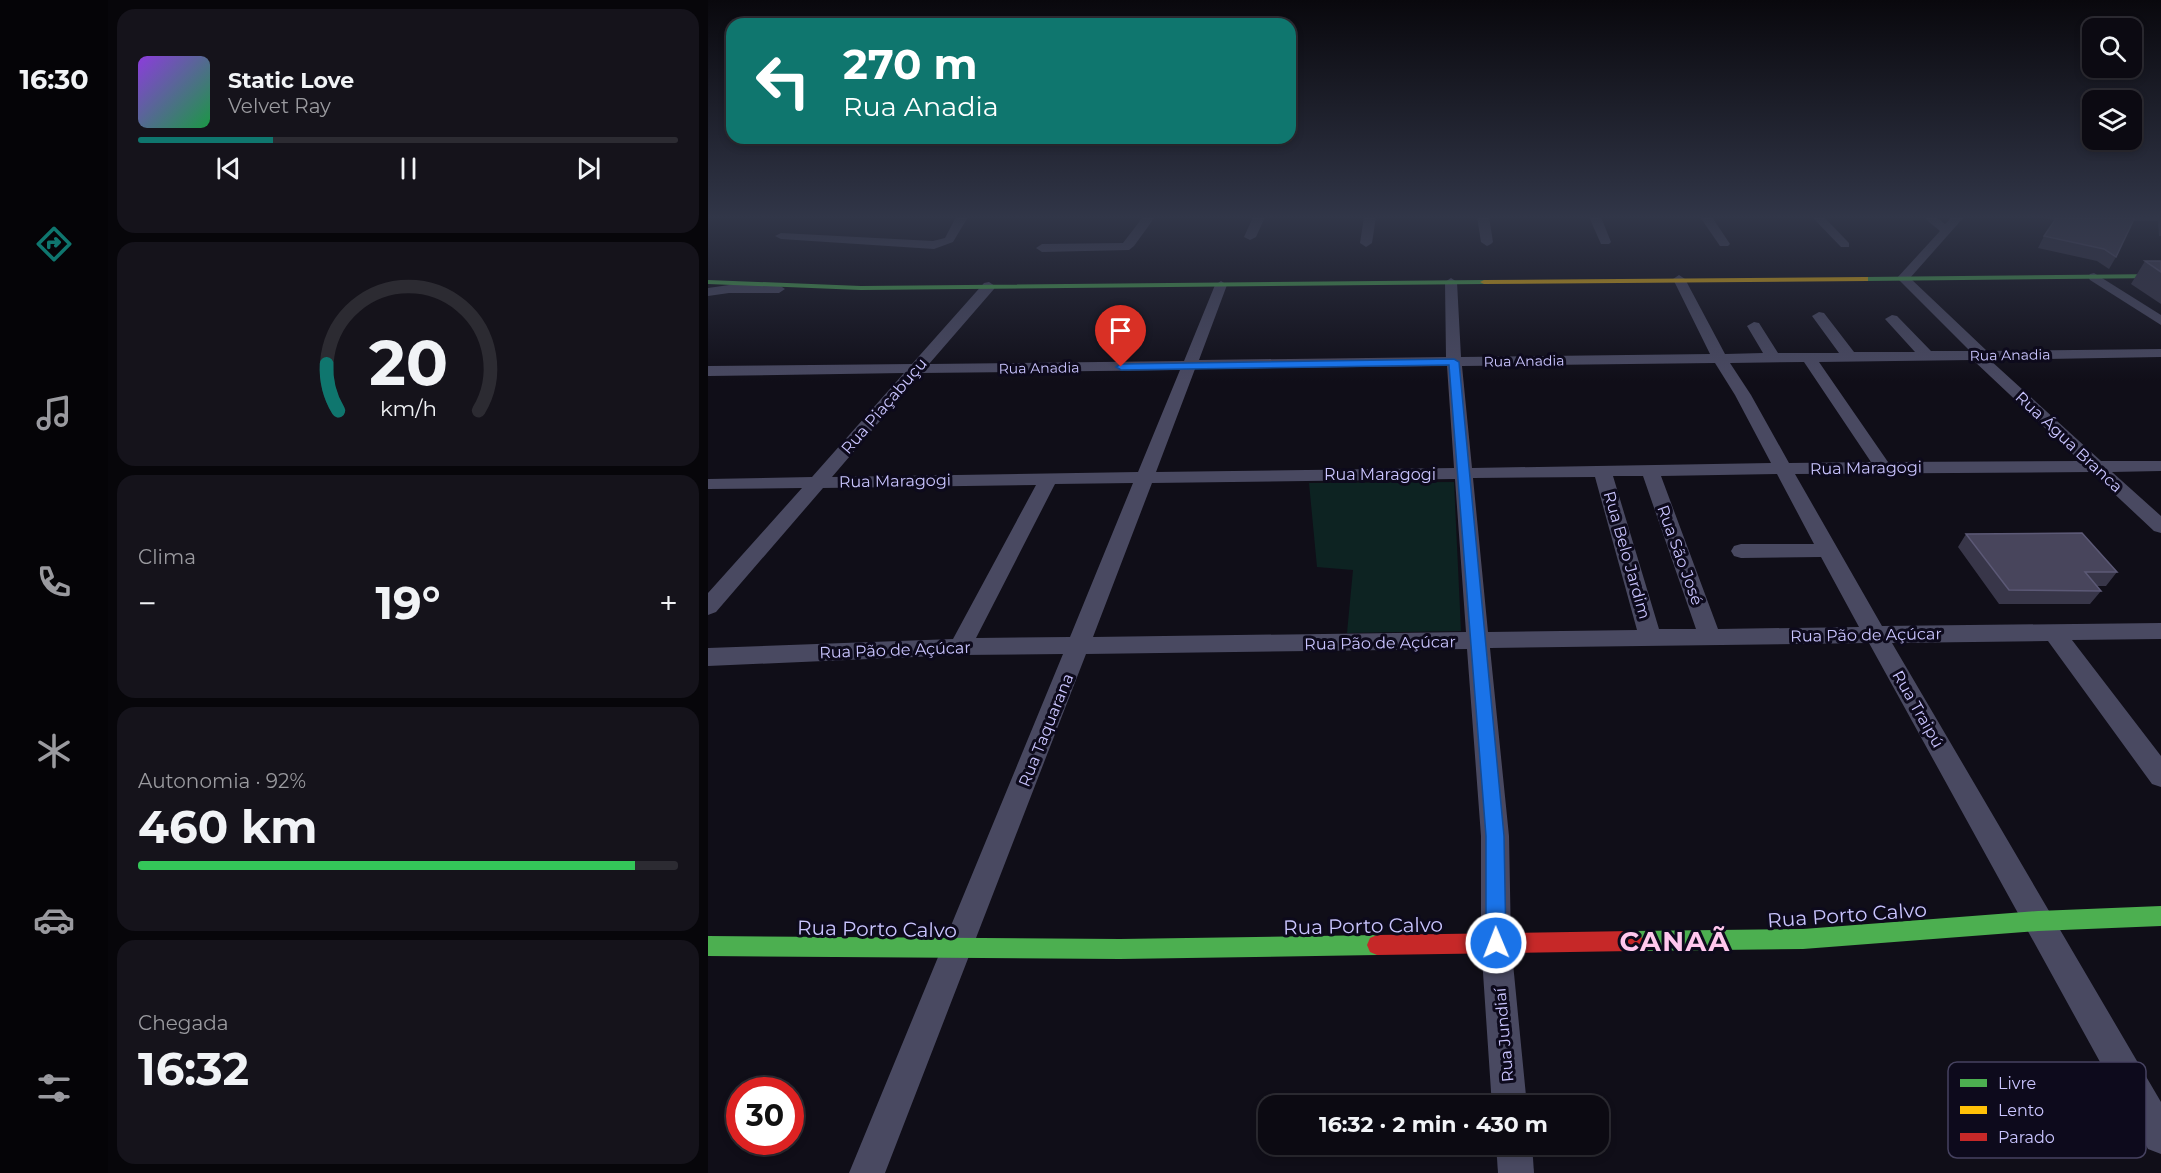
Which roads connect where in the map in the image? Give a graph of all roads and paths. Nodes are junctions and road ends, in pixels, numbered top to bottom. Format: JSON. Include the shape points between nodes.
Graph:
{"nodes":[{"id":1,"x":1908,"y":272,"type":"edge"},
{"id":2,"x":2161,"y":276,"type":"edge"},
{"id":3,"x":2094,"y":277,"type":"junction"},
{"id":4,"x":1903,"y":278,"type":"junction"},
{"id":5,"x":1679,"y":279,"type":"junction"},
{"id":6,"x":708,"y":282,"type":"edge"},
{"id":7,"x":1451,"y":282,"type":"junction"},
{"id":8,"x":1221,"y":285,"type":"junction"},
{"id":9,"x":990,"y":286,"type":"junction"},
{"id":10,"x":823,"y":287,"type":"junction"},
{"id":11,"x":708,"y":292,"type":"edge"},
{"id":12,"x":1820,"y":316,"type":"dead end"},
{"id":13,"x":1892,"y":319,"type":"dead end"},
{"id":14,"x":2161,"y":321,"type":"edge"},
{"id":15,"x":1754,"y":326,"type":"dead end"},
{"id":16,"x":2161,"y":353,"type":"edge"},
{"id":17,"x":1927,"y":356,"type":"junction"},
{"id":18,"x":1981,"y":356,"type":"junction"},
{"id":19,"x":1808,"y":357,"type":"junction"},
{"id":20,"x":1850,"y":357,"type":"junction"},
{"id":21,"x":1773,"y":358,"type":"junction"},
{"id":22,"x":1720,"y":359,"type":"junction"},
{"id":23,"x":1454,"y":362,"type":"junction"},
{"id":24,"x":1189,"y":366,"type":"junction"},
{"id":25,"x":915,"y":368,"type":"junction"},
{"id":26,"x":708,"y":371,"type":"edge"},
{"id":27,"x":2161,"y":466,"type":"edge"},
{"id":28,"x":1882,"y":467,"type":"junction"},
{"id":29,"x":2095,"y":467,"type":"junction"},
{"id":30,"x":1782,"y":469,"type":"junction"},
{"id":31,"x":1650,"y":471,"type":"junction"},
{"id":32,"x":1603,"y":472,"type":"junction"},
{"id":33,"x":1464,"y":474,"type":"junction"},
{"id":34,"x":1147,"y":476,"type":"junction"},
{"id":35,"x":1049,"y":478,"type":"junction"},
{"id":36,"x":816,"y":483,"type":"junction"},
{"id":37,"x":708,"y":484,"type":"edge"},
{"id":38,"x":2161,"y":527,"type":"edge"},
{"id":39,"x":1827,"y":550,"type":"junction"},
{"id":40,"x":1741,"y":551,"type":"dead end"},
{"id":41,"x":708,"y":607,"type":"edge"},
{"id":42,"x":2053,"y":631,"type":"junction"},
{"id":43,"x":2161,"y":631,"type":"edge"},
{"id":44,"x":1876,"y":635,"type":"junction"},
{"id":45,"x":1710,"y":638,"type":"junction"},
{"id":46,"x":1651,"y":639,"type":"junction"},
{"id":47,"x":1479,"y":641,"type":"junction"},
{"id":48,"x":1079,"y":646,"type":"junction"},
{"id":49,"x":960,"y":647,"type":"junction"},
{"id":50,"x":708,"y":657,"type":"edge"},
{"id":51,"x":2161,"y":776,"type":"edge"},
{"id":52,"x":2161,"y":916,"type":"edge"},
{"id":53,"x":2038,"y":921,"type":"junction"},
{"id":54,"x":1496,"y":943,"type":"junction"},
{"id":55,"x":708,"y":946,"type":"edge"},
{"id":56,"x":958,"y":949,"type":"junction"},
{"id":57,"x":2119,"y":1062,"type":"edge"},
{"id":58,"x":1509,"y":1095,"type":"edge"},
{"id":59,"x":2146,"y":1110,"type":"edge"},
{"id":60,"x":2161,"y":1136,"type":"edge"},
{"id":61,"x":1515,"y":1155,"type":"edge"},
{"id":62,"x":867,"y":1173,"type":"edge"},
{"id":63,"x":1516,"y":1173,"type":"edge"}],
"edges":[{"from":1,"to":4,"type":"street"},
{"from":2,"to":3,"type":"street"},
{"from":3,"to":4,"type":"street"},
{"from":3,"to":14,"type":"street"},
{"from":4,"to":5,"type":"street"},
{"from":4,"to":18,"type":"street","name":"Rua Água Branca"},
{"from":5,"to":7,"type":"street"},
{"from":5,"to":22,"type":"street","name":"Rua Traipú"},
{"from":6,"to":10,"type":"street"},
{"from":7,"to":8,"type":"street"},
{"from":7,"to":23,"type":"street","name":"Rua Jundiaí"},
{"from":8,"to":9,"type":"street"},
{"from":8,"to":24,"type":"street","name":"Rua Taquarana"},
{"from":9,"to":10,"type":"street"},
{"from":9,"to":25,"type":"street","name":"Rua Piaçabuçu"},
{"from":10,"to":11,"type":"street"},
{"from":12,"to":20,"type":"street"},
{"from":13,"to":17,"type":"street"},
{"from":15,"to":21,"type":"street"},
{"from":16,"to":18,"type":"street","name":"Rua Anadia"},
{"from":17,"to":18,"type":"street","name":"Rua Anadia"},
{"from":17,"to":20,"type":"street","name":"Rua Anadia"},
{"from":18,"to":29,"type":"street","name":"Rua Água Branca"},
{"from":19,"to":20,"type":"street","name":"Rua Anadia"},
{"from":19,"to":21,"type":"street","name":"Rua Anadia"},
{"from":19,"to":28,"type":"street"},
{"from":21,"to":22,"type":"street","name":"Rua Anadia"},
{"from":22,"to":23,"type":"street","name":"Rua Anadia"},
{"from":22,"to":30,"type":"street","name":"Rua Traipú"},
{"from":23,"to":24,"type":"street","name":"Rua Anadia"},
{"from":23,"to":33,"type":"street","name":"Rua Jundiaí"},
{"from":24,"to":25,"type":"street","name":"Rua Anadia"},
{"from":24,"to":34,"type":"street","name":"Rua Taquarana"},
{"from":25,"to":26,"type":"street","name":"Rua Anadia"},
{"from":25,"to":36,"type":"street","name":"Rua Piaçabuçu"},
{"from":27,"to":29,"type":"street","name":"Rua Maragogi"},
{"from":28,"to":29,"type":"street","name":"Rua Maragogi"},
{"from":28,"to":30,"type":"street","name":"Rua Maragogi"},
{"from":29,"to":38,"type":"street","name":"Rua Água Branca"},
{"from":30,"to":31,"type":"street","name":"Rua Maragogi"},
{"from":30,"to":39,"type":"street","name":"Rua Traipú"},
{"from":31,"to":32,"type":"street","name":"Rua Maragogi"},
{"from":31,"to":45,"type":"street","name":"Rua São José"},
{"from":32,"to":33,"type":"street","name":"Rua Maragogi"},
{"from":32,"to":46,"type":"street","name":"Rua Belo Jardim"},
{"from":33,"to":34,"type":"street","name":"Rua Maragogi"},
{"from":33,"to":47,"type":"street","name":"Rua Jundiaí"},
{"from":34,"to":35,"type":"street","name":"Rua Maragogi"},
{"from":34,"to":48,"type":"street","name":"Rua Taquarana"},
{"from":35,"to":36,"type":"street","name":"Rua Maragogi"},
{"from":35,"to":49,"type":"street"},
{"from":36,"to":37,"type":"street","name":"Rua Maragogi"},
{"from":36,"to":41,"type":"street","name":"Rua Piaçabuçu"},
{"from":39,"to":40,"type":"street"},
{"from":39,"to":44,"type":"street","name":"Rua Traipú"},
{"from":42,"to":43,"type":"street","name":"Rua Pão de Açúcar"},
{"from":42,"to":44,"type":"street","name":"Rua Pão de Açúcar"},
{"from":42,"to":51,"type":"street"},
{"from":44,"to":45,"type":"street","name":"Rua Pão de Açúcar"},
{"from":44,"to":53,"type":"street","name":"Rua Traipú"},
{"from":45,"to":46,"type":"street","name":"Rua Pão de Açúcar"},
{"from":46,"to":47,"type":"street","name":"Rua Pão de Açúcar"},
{"from":47,"to":48,"type":"street","name":"Rua Pão de Açúcar"},
{"from":47,"to":54,"type":"street","name":"Rua Jundiaí","via":[[1495,836]]},
{"from":48,"to":49,"type":"street","name":"Rua Pão de Açúcar"},
{"from":48,"to":56,"type":"street","name":"Rua Taquarana"},
{"from":49,"to":50,"type":"street","name":"Rua Pão de Açúcar"},
{"from":52,"to":53,"type":"street","name":"Rua Porto Calvo"},
{"from":53,"to":54,"type":"street","name":"Rua Porto Calvo","via":[[1803,939]]},
{"from":53,"to":57,"type":"street","name":"Rua Traipú"},
{"from":54,"to":56,"type":"street","name":"Rua Porto Calvo"},
{"from":54,"to":58,"type":"street","name":"Rua Jundiaí"},
{"from":55,"to":56,"type":"street","name":"Rua Porto Calvo"},
{"from":56,"to":62,"type":"street","name":"Rua Taquarana"},
{"from":59,"to":60,"type":"street","name":"Rua Traipú"},
{"from":61,"to":63,"type":"street"}]}
